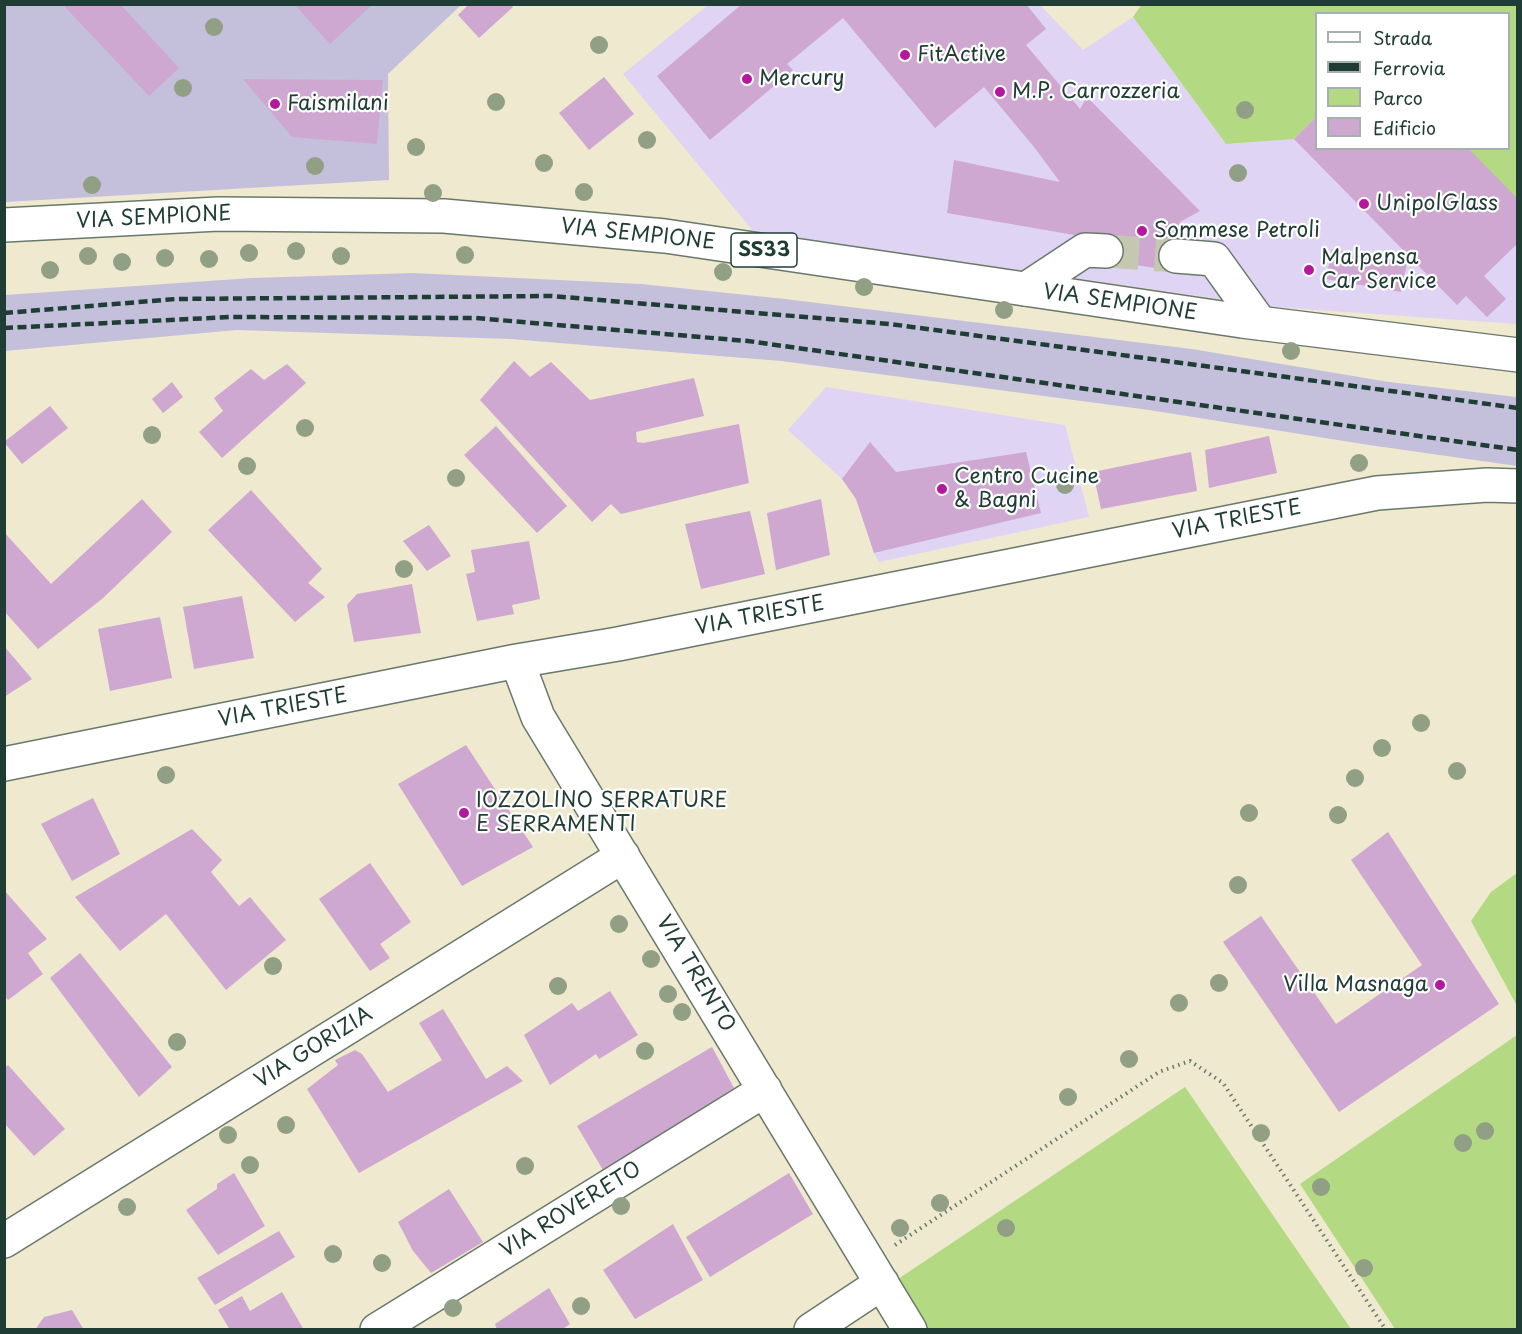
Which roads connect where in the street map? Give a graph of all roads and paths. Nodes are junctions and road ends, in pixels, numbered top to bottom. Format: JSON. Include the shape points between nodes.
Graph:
{"nodes":[{"id":1,"x":4,"y":225,"type":"edge"},
{"id":2,"x":1107,"y":251,"type":"tunnel mouth"},
{"id":3,"x":1176,"y":256,"type":"tunnel mouth"},
{"id":4,"x":1026,"y":289,"type":"junction"},
{"id":5,"x":1260,"y":323,"type":"junction"},
{"id":6,"x":1518,"y":355,"type":"edge"},
{"id":7,"x":1518,"y":486,"type":"edge"},
{"id":8,"x":517,"y":661,"type":"junction"},
{"id":9,"x":4,"y":764,"type":"edge"},
{"id":10,"x":623,"y":856,"type":"junction"},
{"id":11,"x":765,"y":1090,"type":"junction"},
{"id":12,"x":4,"y":1241,"type":"edge"},
{"id":13,"x":875,"y":1272,"type":"junction"},
{"id":14,"x":377,"y":1329,"type":"edge"},
{"id":15,"x":811,"y":1329,"type":"edge"},
{"id":16,"x":910,"y":1329,"type":"edge"},
{"id":17,"x":1386,"y":1329,"type":"edge"}],
"edges":[{"from":1,"to":4,"type":"street","name":"VIA SEMPIONE","number":"SS33","via":[[218,214],[444,216],[665,236]]},
{"from":2,"to":4,"type":"street","via":[[1085,250]]},
{"from":3,"to":5,"type":"street","via":[[1214,259]]},
{"from":4,"to":5,"type":"street","name":"VIA SEMPIONE","number":"SS33"},
{"from":5,"to":6,"type":"street","name":"VIA SEMPIONE","number":"SS33"},
{"from":7,"to":8,"type":"street","name":"VIA TRIESTE","via":[[1377,492]]},
{"from":8,"to":9,"type":"street","name":"VIA TRIESTE"},
{"from":8,"to":10,"type":"street","name":"VIA TRENTO","via":[[538,717]]},
{"from":10,"to":11,"type":"street","name":"VIA TRENTO"},
{"from":10,"to":12,"type":"street","name":"VIA GORIZIA"},
{"from":11,"to":13,"type":"street","name":"VIA TRENTO"},
{"from":11,"to":14,"type":"street","name":"VIA ROVERETO"},
{"from":13,"to":15,"type":"street"},
{"from":13,"to":16,"type":"street","name":"VIA TRENTO"},
{"from":13,"to":17,"type":"path","via":[[1160,1072],[1190,1061],[1223,1083]]}]}
